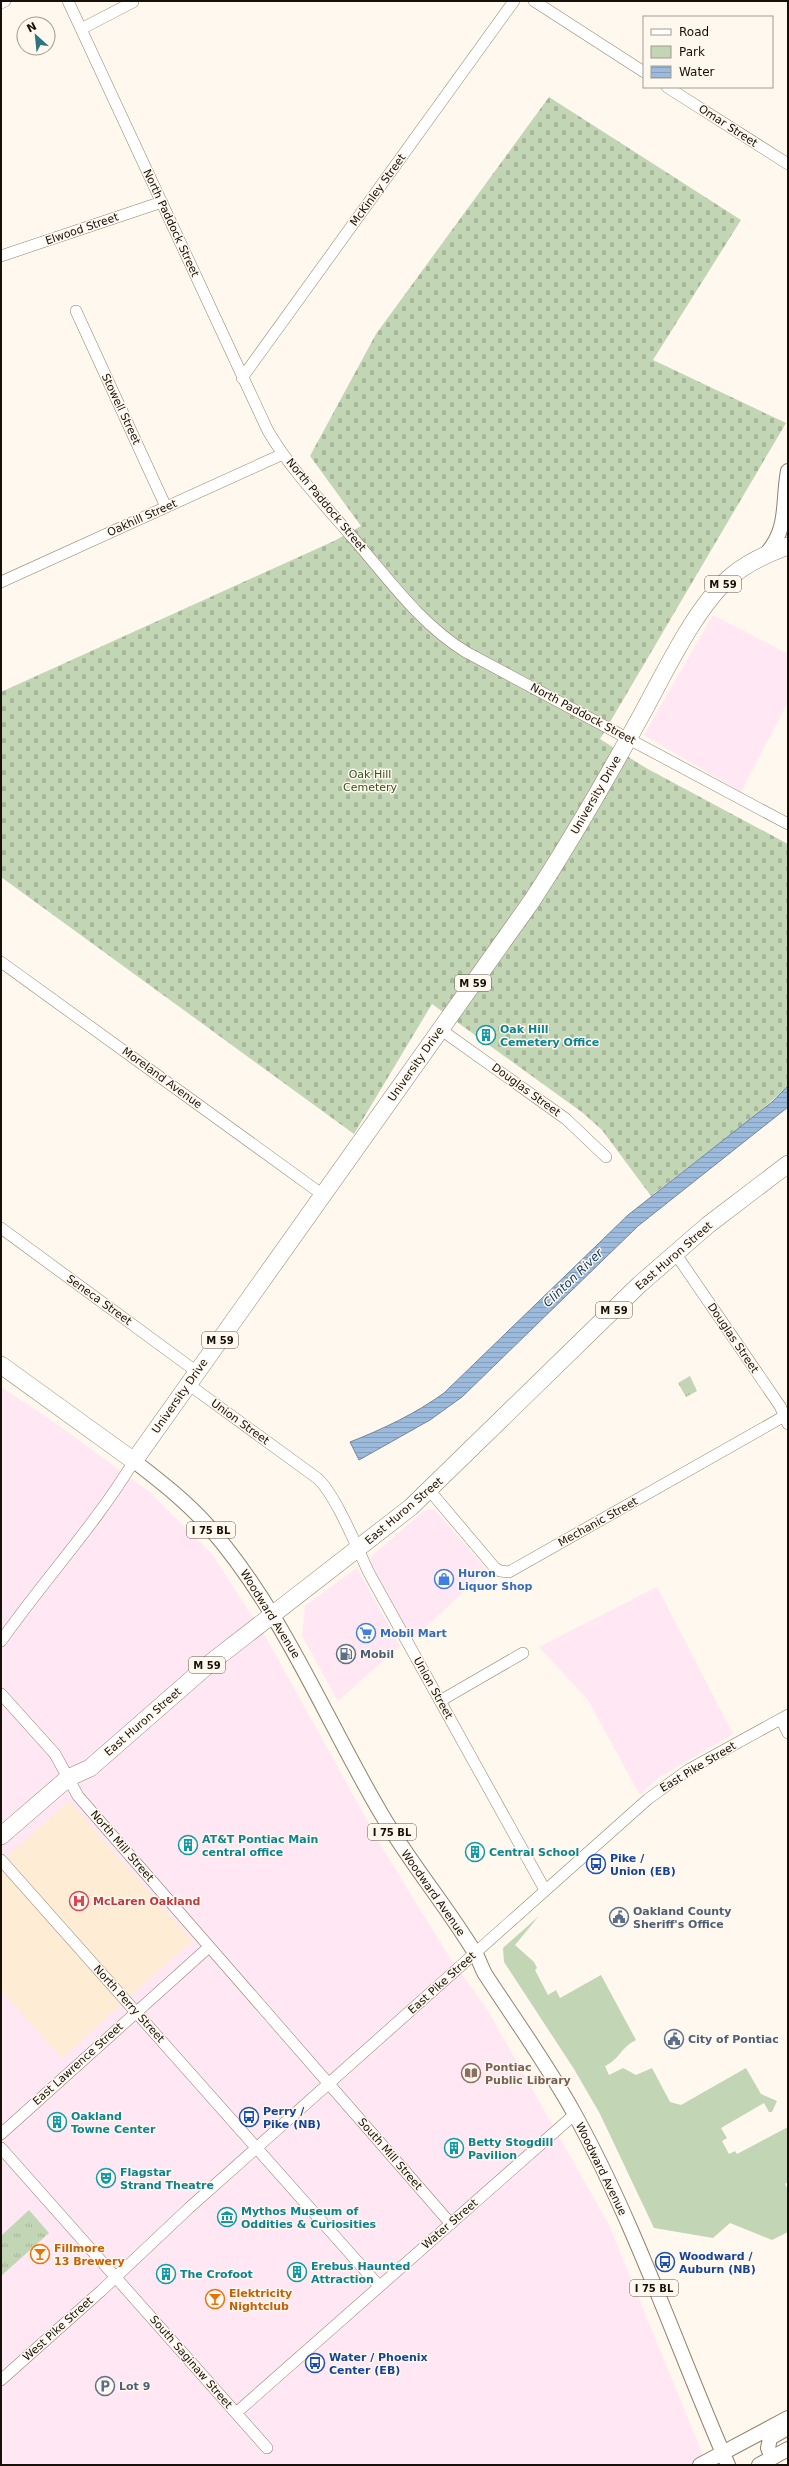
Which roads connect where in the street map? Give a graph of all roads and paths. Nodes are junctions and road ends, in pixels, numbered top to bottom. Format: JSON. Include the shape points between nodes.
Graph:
{"nodes":[{"id":1,"x":5,"y":1,"type":"edge"},
{"id":2,"x":68,"y":1,"type":"edge"},
{"id":3,"x":514,"y":1,"type":"edge"},
{"id":4,"x":534,"y":1,"type":"edge"},
{"id":5,"x":133,"y":2,"type":"edge"},
{"id":6,"x":1,"y":3,"type":"edge"},
{"id":7,"x":81,"y":29,"type":"junction"},
{"id":8,"x":643,"y":71,"type":"edge"},
{"id":9,"x":669,"y":88,"type":"edge"},
{"id":10,"x":788,"y":164,"type":"edge"},
{"id":11,"x":162,"y":202,"type":"junction"},
{"id":12,"x":1,"y":256,"type":"edge"},
{"id":13,"x":76,"y":311,"type":"dead end"},
{"id":14,"x":242,"y":378,"type":"junction"},
{"id":15,"x":283,"y":454,"type":"junction"},
{"id":16,"x":788,"y":471,"type":"edge"},
{"id":17,"x":166,"y":507,"type":"junction"},
{"id":18,"x":788,"y":546,"type":"edge"},
{"id":19,"x":767,"y":553,"type":"junction"},
{"id":20,"x":1,"y":582,"type":"edge"},
{"id":21,"x":629,"y":738,"type":"junction"},
{"id":22,"x":788,"y":824,"type":"edge"},
{"id":23,"x":1,"y":962,"type":"edge"},
{"id":24,"x":440,"y":1029,"type":"junction"},
{"id":25,"x":606,"y":1157,"type":"dead end"},
{"id":26,"x":788,"y":1164,"type":"edge"},
{"id":27,"x":323,"y":1194,"type":"junction"},
{"id":28,"x":1,"y":1228,"type":"edge"},
{"id":29,"x":675,"y":1253,"type":"junction"},
{"id":30,"x":1,"y":1365,"type":"edge"},
{"id":31,"x":193,"y":1378,"type":"junction"},
{"id":32,"x":787,"y":1418,"type":"edge"},
{"id":33,"x":134,"y":1461,"type":"junction"},
{"id":34,"x":430,"y":1491,"type":"junction"},
{"id":35,"x":358,"y":1550,"type":"junction"},
{"id":36,"x":272,"y":1615,"type":"junction"},
{"id":37,"x":1,"y":1641,"type":"edge"},
{"id":38,"x":523,"y":1653,"type":"dead end"},
{"id":39,"x":1,"y":1694,"type":"edge"},
{"id":40,"x":440,"y":1702,"type":"junction"},
{"id":41,"x":784,"y":1717,"type":"edge"},
{"id":42,"x":788,"y":1733,"type":"edge"},
{"id":43,"x":68,"y":1778,"type":"junction"},
{"id":44,"x":1,"y":1836,"type":"edge"},
{"id":45,"x":1,"y":1860,"type":"edge"},
{"id":46,"x":545,"y":1890,"type":"junction"},
{"id":47,"x":209,"y":1947,"type":"junction"},
{"id":48,"x":475,"y":1953,"type":"junction"},
{"id":49,"x":136,"y":2012,"type":"junction"},
{"id":50,"x":329,"y":2084,"type":"junction"},
{"id":51,"x":575,"y":2114,"type":"junction"},
{"id":52,"x":1,"y":2134,"type":"edge"},
{"id":53,"x":1,"y":2148,"type":"edge"},
{"id":54,"x":257,"y":2148,"type":"junction"},
{"id":55,"x":451,"y":2224,"type":"junction"},
{"id":56,"x":115,"y":2277,"type":"junction"},
{"id":57,"x":379,"y":2286,"type":"junction"},
{"id":58,"x":1,"y":2380,"type":"edge"},
{"id":59,"x":236,"y":2413,"type":"junction"},
{"id":60,"x":788,"y":2418,"type":"edge"},
{"id":61,"x":788,"y":2428,"type":"edge"},
{"id":62,"x":267,"y":2448,"type":"dead end"},
{"id":63,"x":788,"y":2449,"type":"edge"},
{"id":64,"x":772,"y":2458,"type":"junction"},
{"id":65,"x":725,"y":2459,"type":"edge"},
{"id":66,"x":700,"y":2465,"type":"edge"},
{"id":67,"x":759,"y":2465,"type":"edge"}],
"edges":[{"from":1,"to":6,"type":"street"},
{"from":2,"to":7,"type":"street","name":"North Paddock Street"},
{"from":3,"to":14,"type":"street","name":"McKinley Street"},
{"from":4,"to":8,"type":"street"},
{"from":5,"to":7,"type":"street"},
{"from":7,"to":11,"type":"street","name":"North Paddock Street"},
{"from":9,"to":10,"type":"street","name":"Omar Street"},
{"from":11,"to":12,"type":"street","name":"Elwood Street"},
{"from":11,"to":14,"type":"street","name":"North Paddock Street"},
{"from":13,"to":17,"type":"street","name":"Stowell Street"},
{"from":14,"to":15,"type":"street","name":"North Paddock Street","via":[[264,424]]},
{"from":15,"to":17,"type":"street","name":"Oakhill Street"},
{"from":15,"to":21,"type":"street","name":"North Paddock Street","via":[[416,611],[442,636],[475,657]]},
{"from":16,"to":19,"type":"main road","name":"University Drive","via":[[783,526]]},
{"from":17,"to":20,"type":"street","name":"Oakhill Street"},
{"from":18,"to":19,"type":"highway","number":"M 59"},
{"from":19,"to":21,"type":"highway","name":"University Drive","number":"M 59","via":[[728,579],[708,601]]},
{"from":21,"to":22,"type":"street","name":"North Paddock Street"},
{"from":21,"to":24,"type":"highway","name":"University Drive","number":"M 59","via":[[546,878]]},
{"from":23,"to":27,"type":"street","name":"Moreland Avenue"},
{"from":24,"to":25,"type":"street","name":"Douglas Street","via":[[566,1119]]},
{"from":24,"to":27,"type":"highway","name":"University Drive","number":"M 59"},
{"from":26,"to":29,"type":"highway","name":"East Huron Street","number":"M 59"},
{"from":27,"to":31,"type":"highway","name":"University Drive","number":"M 59"},
{"from":28,"to":31,"type":"street","name":"Seneca Street"},
{"from":29,"to":32,"type":"street","name":"Douglas Street"},
{"from":29,"to":34,"type":"highway","name":"East Huron Street","number":"M 59","via":[[623,1300]]},
{"from":30,"to":33,"type":"highway","name":"Woodward Avenue","number":"I 75 BL"},
{"from":31,"to":33,"type":"highway","name":"University Drive","number":"M 59"},
{"from":31,"to":35,"type":"street","name":"Union Street","via":[[321,1480]]},
{"from":32,"to":34,"type":"street","name":"Mechanic Street","via":[[509,1572],[495,1568]]},
{"from":33,"to":36,"type":"main road","name":"Woodward Avenue","number":"I 75 BL","via":[[177,1495],[208,1526],[244,1572]]},
{"from":33,"to":37,"type":"street","name":"University Drive","via":[[93,1523],[36,1591]]},
{"from":34,"to":35,"type":"highway","name":"East Huron Street","number":"M 59"},
{"from":35,"to":36,"type":"highway","name":"East Huron Street","number":"M 59"},
{"from":35,"to":40,"type":"street","name":"Union Street"},
{"from":36,"to":43,"type":"highway","name":"East Huron Street","number":"M 59","via":[[209,1664],[90,1768]]},
{"from":36,"to":48,"type":"main road","name":"Woodward Avenue","number":"I 75 BL","via":[[382,1816],[404,1852]]},
{"from":38,"to":40,"type":"street"},
{"from":39,"to":43,"type":"street","name":"North Mill Street","via":[[55,1754]]},
{"from":40,"to":46,"type":"street","name":"Union Street"},
{"from":41,"to":42,"type":"street"},
{"from":41,"to":46,"type":"street","name":"East Pike Street","via":[[664,1786]]},
{"from":43,"to":44,"type":"highway","name":"East Huron Street","number":"M 59"},
{"from":43,"to":47,"type":"street","name":"North Mill Street","via":[[78,1796]]},
{"from":45,"to":49,"type":"street","name":"North Perry Street"},
{"from":46,"to":48,"type":"street","name":"East Pike Street"},
{"from":47,"to":49,"type":"street","name":"East Lawrence Street"},
{"from":47,"to":50,"type":"street","name":"North Mill Street"},
{"from":48,"to":50,"type":"street","name":"East Pike Street"},
{"from":48,"to":51,"type":"main road","name":"Woodward Avenue","number":"I 75 BL","via":[[484,1972],[538,2051]]},
{"from":49,"to":52,"type":"street","name":"East Lawrence Street"},
{"from":49,"to":54,"type":"street","name":"North Perry Street"},
{"from":50,"to":54,"type":"street","name":"East Pike Street"},
{"from":50,"to":55,"type":"street","name":"South Mill Street"},
{"from":51,"to":55,"type":"street","name":"Water Street"},
{"from":51,"to":65,"type":"main road","name":"Woodward Avenue","number":"I 75 BL","via":[[629,2227]]},
{"from":53,"to":56,"type":"street","name":"South Saginaw Street"},
{"from":54,"to":56,"type":"street","name":"East Pike Street"},
{"from":54,"to":57,"type":"street","name":"North Perry Street"},
{"from":55,"to":57,"type":"street","name":"Water Street"},
{"from":56,"to":58,"type":"street","name":"West Pike Street"},
{"from":56,"to":59,"type":"street","name":"South Saginaw Street"},
{"from":57,"to":59,"type":"street","name":"Water Street"},
{"from":59,"to":62,"type":"street","name":"South Saginaw Street"},
{"from":60,"to":65,"type":"main road"},
{"from":61,"to":64,"type":"main road","via":[[770,2438],[768,2448]]},
{"from":63,"to":64,"type":"main road"},
{"from":64,"to":67,"type":"main road"},
{"from":65,"to":66,"type":"main road"}]}
